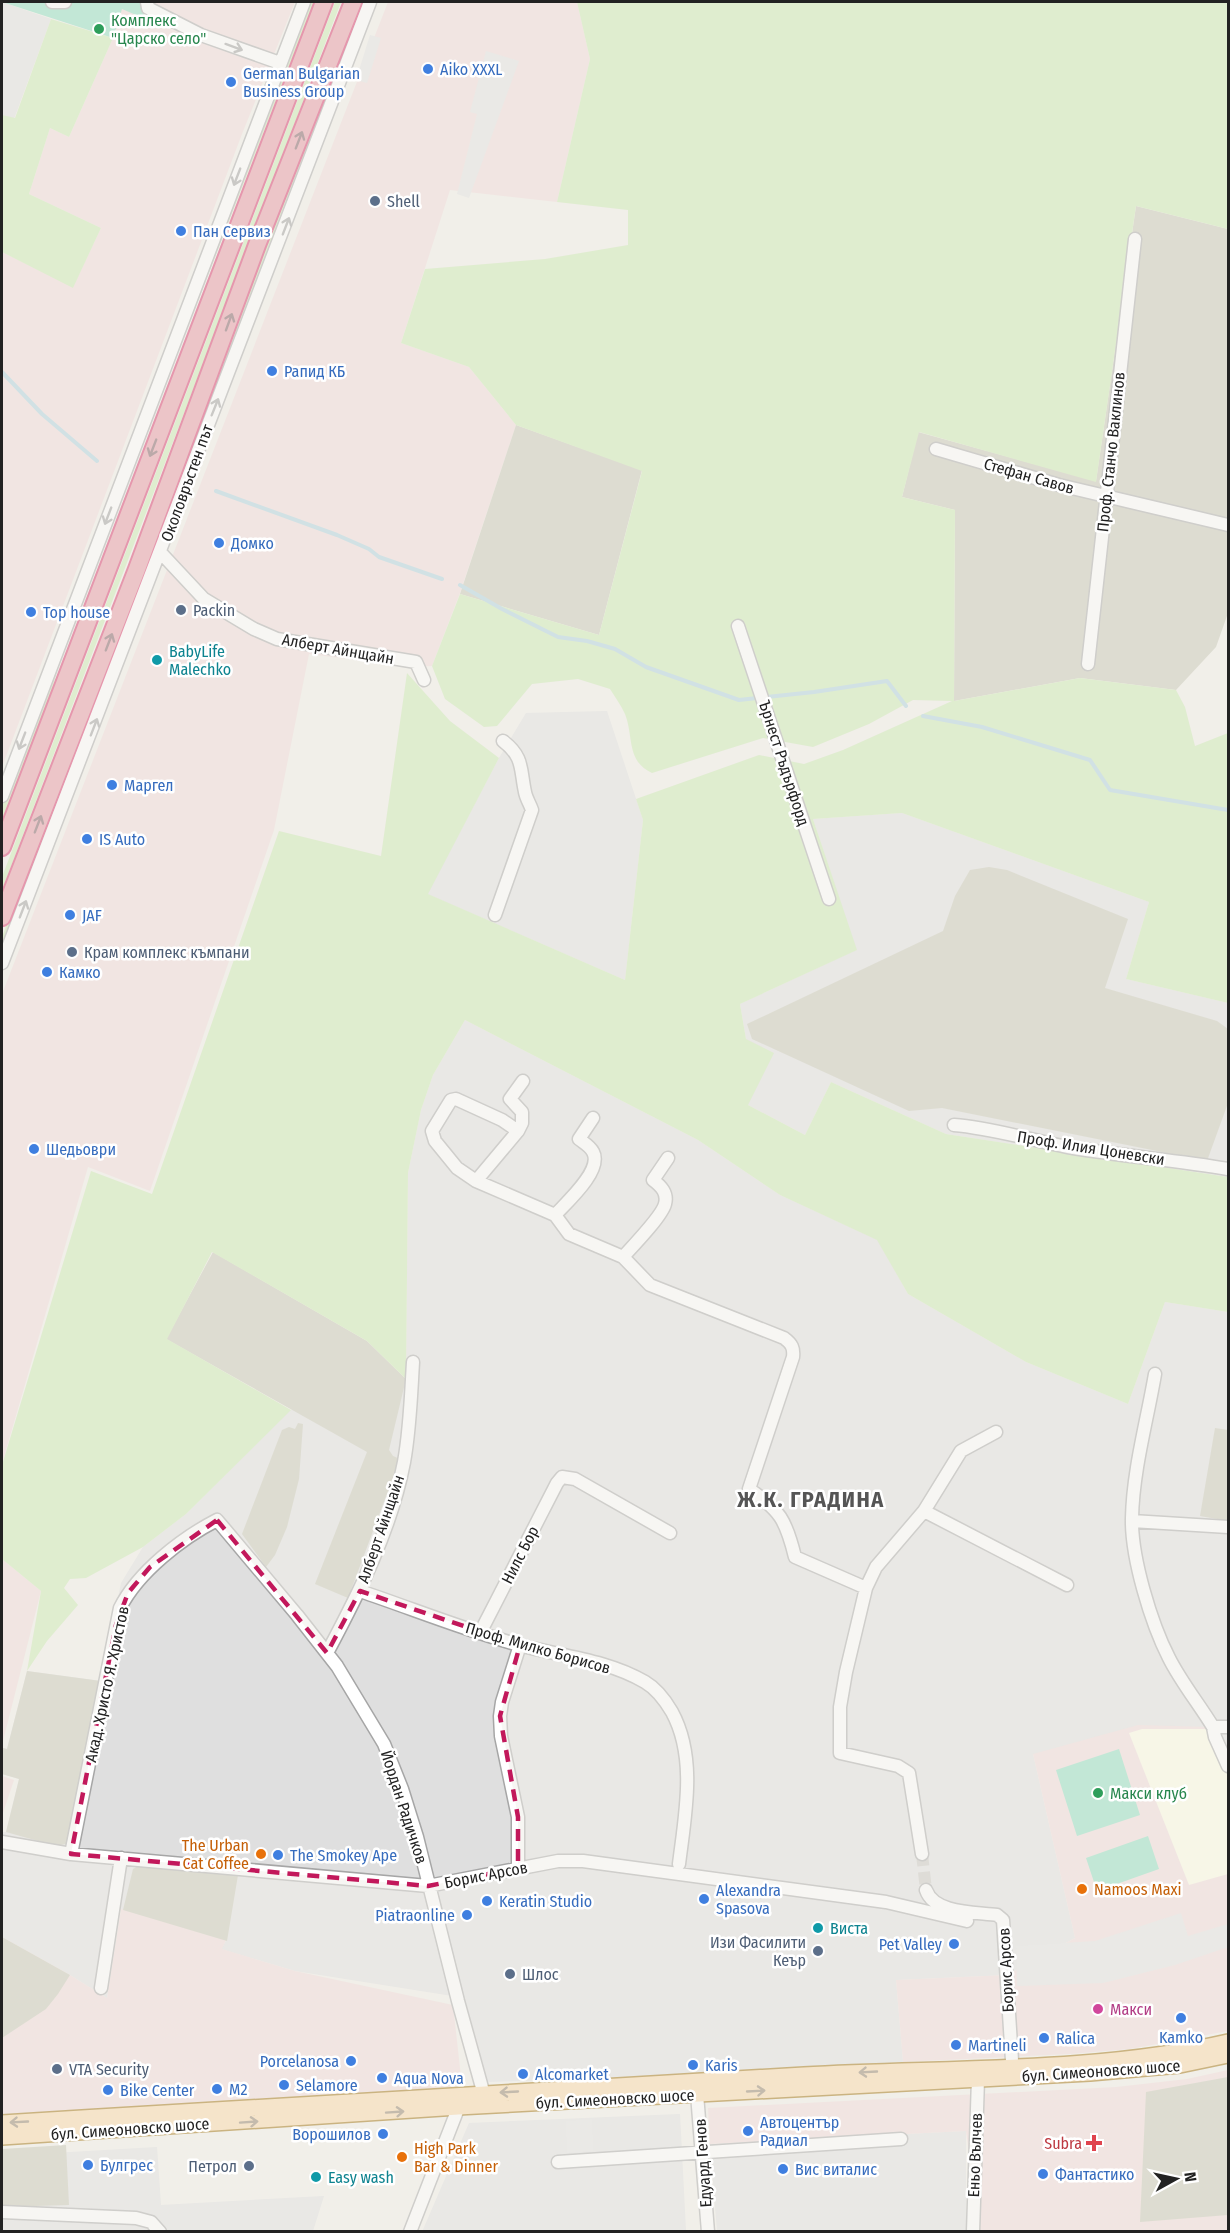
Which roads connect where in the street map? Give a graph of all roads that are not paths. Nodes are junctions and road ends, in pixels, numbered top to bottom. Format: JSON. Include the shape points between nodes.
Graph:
{"nodes":[{"id":1,"x":52,"y":2,"type":"edge"},
{"id":2,"x":65,"y":2,"type":"edge"},
{"id":3,"x":147,"y":2,"type":"edge"},
{"id":4,"x":304,"y":2,"type":"edge"},
{"id":5,"x":324,"y":2,"type":"edge"},
{"id":6,"x":353,"y":2,"type":"edge"},
{"id":7,"x":370,"y":2,"type":"edge"},
{"id":8,"x":280,"y":63,"type":"junction"},
{"id":9,"x":1136,"y":239,"type":"dead end"},
{"id":10,"x":936,"y":449,"type":"dead end"},
{"id":11,"x":1106,"y":496,"type":"junction"},
{"id":12,"x":1228,"y":525,"type":"edge"},
{"id":13,"x":161,"y":553,"type":"junction"},
{"id":14,"x":738,"y":626,"type":"dead end"},
{"id":15,"x":1088,"y":664,"type":"dead end"},
{"id":16,"x":424,"y":680,"type":"dead end"},
{"id":17,"x":503,"y":741,"type":"dead end"},
{"id":18,"x":2,"y":796,"type":"edge"},
{"id":19,"x":2,"y":847,"type":"edge"},
{"id":20,"x":829,"y":899,"type":"dead end"},
{"id":21,"x":495,"y":915,"type":"dead end"},
{"id":22,"x":2,"y":917,"type":"edge"},
{"id":23,"x":2,"y":963,"type":"edge"},
{"id":24,"x":523,"y":1080,"type":"dead end"},
{"id":25,"x":593,"y":1118,"type":"dead end"},
{"id":26,"x":954,"y":1125,"type":"dead end"},
{"id":27,"x":518,"y":1131,"type":"junction"},
{"id":28,"x":668,"y":1158,"type":"dead end"},
{"id":29,"x":1228,"y":1169,"type":"edge"},
{"id":30,"x":476,"y":1182,"type":"junction"},
{"id":31,"x":555,"y":1215,"type":"junction"},
{"id":32,"x":623,"y":1257,"type":"junction"},
{"id":33,"x":413,"y":1362,"type":"dead end"},
{"id":34,"x":1155,"y":1374,"type":"dead end"},
{"id":35,"x":996,"y":1432,"type":"dead end"},
{"id":36,"x":924,"y":1511,"type":"junction"},
{"id":37,"x":217,"y":1520,"type":"joint"},
{"id":38,"x":1132,"y":1521,"type":"junction"},
{"id":39,"x":1228,"y":1527,"type":"edge"},
{"id":40,"x":670,"y":1533,"type":"dead end"},
{"id":41,"x":1067,"y":1586,"type":"dead end"},
{"id":42,"x":866,"y":1588,"type":"junction"},
{"id":43,"x":360,"y":1591,"type":"junction"},
{"id":44,"x":480,"y":1633,"type":"junction"},
{"id":45,"x":520,"y":1645,"type":"junction"},
{"id":46,"x":327,"y":1653,"type":"junction"},
{"id":47,"x":1228,"y":1728,"type":"edge"},
{"id":48,"x":1216,"y":1737,"type":"junction"},
{"id":49,"x":1228,"y":1766,"type":"edge"},
{"id":50,"x":2,"y":1842,"type":"edge"},
{"id":51,"x":71,"y":1854,"type":"junction"},
{"id":52,"x":922,"y":1854,"type":"tunnel mouth"},
{"id":53,"x":122,"y":1858,"type":"junction"},
{"id":54,"x":679,"y":1864,"type":"dead end"},
{"id":55,"x":518,"y":1868,"type":"junction"},
{"id":56,"x":428,"y":1886,"type":"junction"},
{"id":57,"x":926,"y":1890,"type":"tunnel mouth"},
{"id":58,"x":967,"y":1921,"type":"dead end"},
{"id":59,"x":101,"y":1988,"type":"dead end"},
{"id":60,"x":1228,"y":2042,"type":"edge"},
{"id":61,"x":1228,"y":2055,"type":"edge"},
{"id":62,"x":1013,"y":2072,"type":"junction"},
{"id":63,"x":978,"y":2079,"type":"junction"},
{"id":64,"x":697,"y":2094,"type":"junction"},
{"id":65,"x":485,"y":2099,"type":"junction"},
{"id":66,"x":461,"y":2101,"type":"junction"},
{"id":67,"x":2,"y":2123,"type":"edge"},
{"id":68,"x":2,"y":2137,"type":"edge"},
{"id":69,"x":901,"y":2139,"type":"dead end"},
{"id":70,"x":702,"y":2151,"type":"junction"},
{"id":71,"x":558,"y":2162,"type":"dead end"},
{"id":72,"x":2,"y":2212,"type":"edge"},
{"id":73,"x":160,"y":2232,"type":"edge"},
{"id":74,"x":410,"y":2232,"type":"edge"},
{"id":75,"x":708,"y":2232,"type":"edge"},
{"id":76,"x":972,"y":2232,"type":"edge"}],
"edges":[{"from":1,"to":2,"type":"street"},
{"from":3,"to":8,"type":"street","one_way":true,"via":[[148,8],[201,35]]},
{"from":4,"to":8,"type":"street"},
{"from":5,"to":19,"type":"highway","one_way":true},
{"from":22,"to":6,"type":"highway","name":"Околовръстен път","one_way":true},
{"from":13,"to":7,"type":"street","name":"Околовръстен път","one_way":true},
{"from":8,"to":18,"type":"street","one_way":true},
{"from":9,"to":11,"type":"street","name":"Проф. Станчо Ваклинов"},
{"from":10,"to":11,"type":"street","name":"Стефан Савов"},
{"from":11,"to":12,"type":"street","name":"Стефан Савов"},
{"from":11,"to":15,"type":"street","name":"Проф. Станчо Ваклинов"},
{"from":13,"to":16,"type":"street","name":"Алберт Айнщайн","via":[[204,599],[254,629],[277,639],[416,662]]},
{"from":23,"to":13,"type":"street","name":"Околовръстен път","one_way":true},
{"from":14,"to":20,"type":"street","name":"Ърнест Ръдърфорд"},
{"from":17,"to":21,"type":"street","via":[[518,758],[532,810]]},
{"from":24,"to":27,"type":"street","via":[[510,1099],[522,1112]]},
{"from":25,"to":31,"type":"street","via":[[579,1139],[595,1154],[595,1165]]},
{"from":26,"to":29,"type":"street","name":"Проф. Илия Цоневски","via":[[1085,1150]]},
{"from":27,"to":30,"type":"street"},
{"from":27,"to":30,"type":"street","via":[[460,1099],[451,1100],[432,1136],[457,1168]]},
{"from":28,"to":32,"type":"street","via":[[653,1180],[665,1193],[665,1204]]},
{"from":30,"to":31,"type":"street"},
{"from":31,"to":32,"type":"street","via":[[569,1234]]},
{"from":32,"to":42,"type":"street","via":[[650,1285],[790,1343],[792,1357],[749,1489],[772,1504],[784,1522],[795,1557]]},
{"from":33,"to":43,"type":"street","name":"Алберт Айнщайн","via":[[404,1463],[388,1521]]},
{"from":34,"to":38,"type":"street"},
{"from":35,"to":36,"type":"street","via":[[961,1451]]},
{"from":36,"to":41,"type":"street"},
{"from":36,"to":42,"type":"street","via":[[882,1558]]},
{"from":37,"to":46,"type":"street","name":"Йордан Радичков"},
{"from":37,"to":51,"type":"street","name":"Акад. Христо Я. Христов","via":[[150,1567],[120,1608]]},
{"from":38,"to":39,"type":"street"},
{"from":38,"to":48,"type":"street","via":[[1141,1579],[1161,1641]]},
{"from":40,"to":44,"type":"street","name":"Нилс Бор","via":[[575,1479],[562,1478]]},
{"from":42,"to":52,"type":"street","via":[[840,1707],[840,1753],[904,1768],[909,1773]]},
{"from":43,"to":44,"type":"street","name":"Проф. Милко Борисов"},
{"from":43,"to":46,"type":"street","name":"Алберт Айнщайн"},
{"from":44,"to":45,"type":"street","name":"Проф. Милко Борисов"},
{"from":45,"to":54,"type":"street","name":"Проф. Милко Борисов","via":[[589,1661],[633,1676],[656,1689],[673,1713],[683,1743],[686,1798]]},
{"from":45,"to":55,"type":"street","via":[[501,1716],[501,1736],[518,1817]]},
{"from":46,"to":56,"type":"street","name":"Йордан Радичков","via":[[384,1744],[402,1789]]},
{"from":47,"to":48,"type":"street"},
{"from":48,"to":49,"type":"street"},
{"from":50,"to":51,"type":"street","name":"Борис Арсов"},
{"from":51,"to":53,"type":"street","name":"Борис Арсов"},
{"from":53,"to":56,"type":"street","name":"Борис Арсов"},
{"from":53,"to":59,"type":"street"},
{"from":55,"to":56,"type":"street","name":"Борис Арсов"},
{"from":55,"to":58,"type":"street","name":"Борис Арсов","via":[[558,1861],[607,1863],[886,1902]]},
{"from":56,"to":65,"type":"street","name":"Йордан Радичков"},
{"from":57,"to":62,"type":"street","name":"Борис Арсов","via":[[932,1901],[948,1908],[997,1915],[1003,1920]]},
{"from":60,"to":62,"type":"main road","name":"бул. Симеоновско шосе"},
{"from":61,"to":62,"type":"main road","name":"бул. Симеоновско шосе","via":[[1156,2068]]},
{"from":62,"to":63,"type":"main road","name":"бул. Симеоновско шосе"},
{"from":62,"to":65,"type":"main road","name":"бул. Симеоновско шосе","one_way":true},
{"from":64,"to":63,"type":"main road","name":"бул. Симеоновско шосе","one_way":true},
{"from":63,"to":76,"type":"street","name":"Еньо Вълчев"},
{"from":64,"to":65,"type":"main road","name":"бул. Симеоновско шосе"},
{"from":64,"to":70,"type":"street","name":"Едуард Генов"},
{"from":65,"to":66,"type":"main road","name":"бул. Симеоновско шосе"},
{"from":66,"to":67,"type":"main road","name":"бул. Симеоновско шосе","one_way":true},
{"from":68,"to":66,"type":"main road","name":"бул. Симеоновско шосе","one_way":true},
{"from":66,"to":74,"type":"street"},
{"from":69,"to":70,"type":"street"},
{"from":70,"to":71,"type":"street"},
{"from":70,"to":75,"type":"street","name":"Едуард Генов"},
{"from":72,"to":73,"type":"street","via":[[136,2218],[151,2222]]}]}
